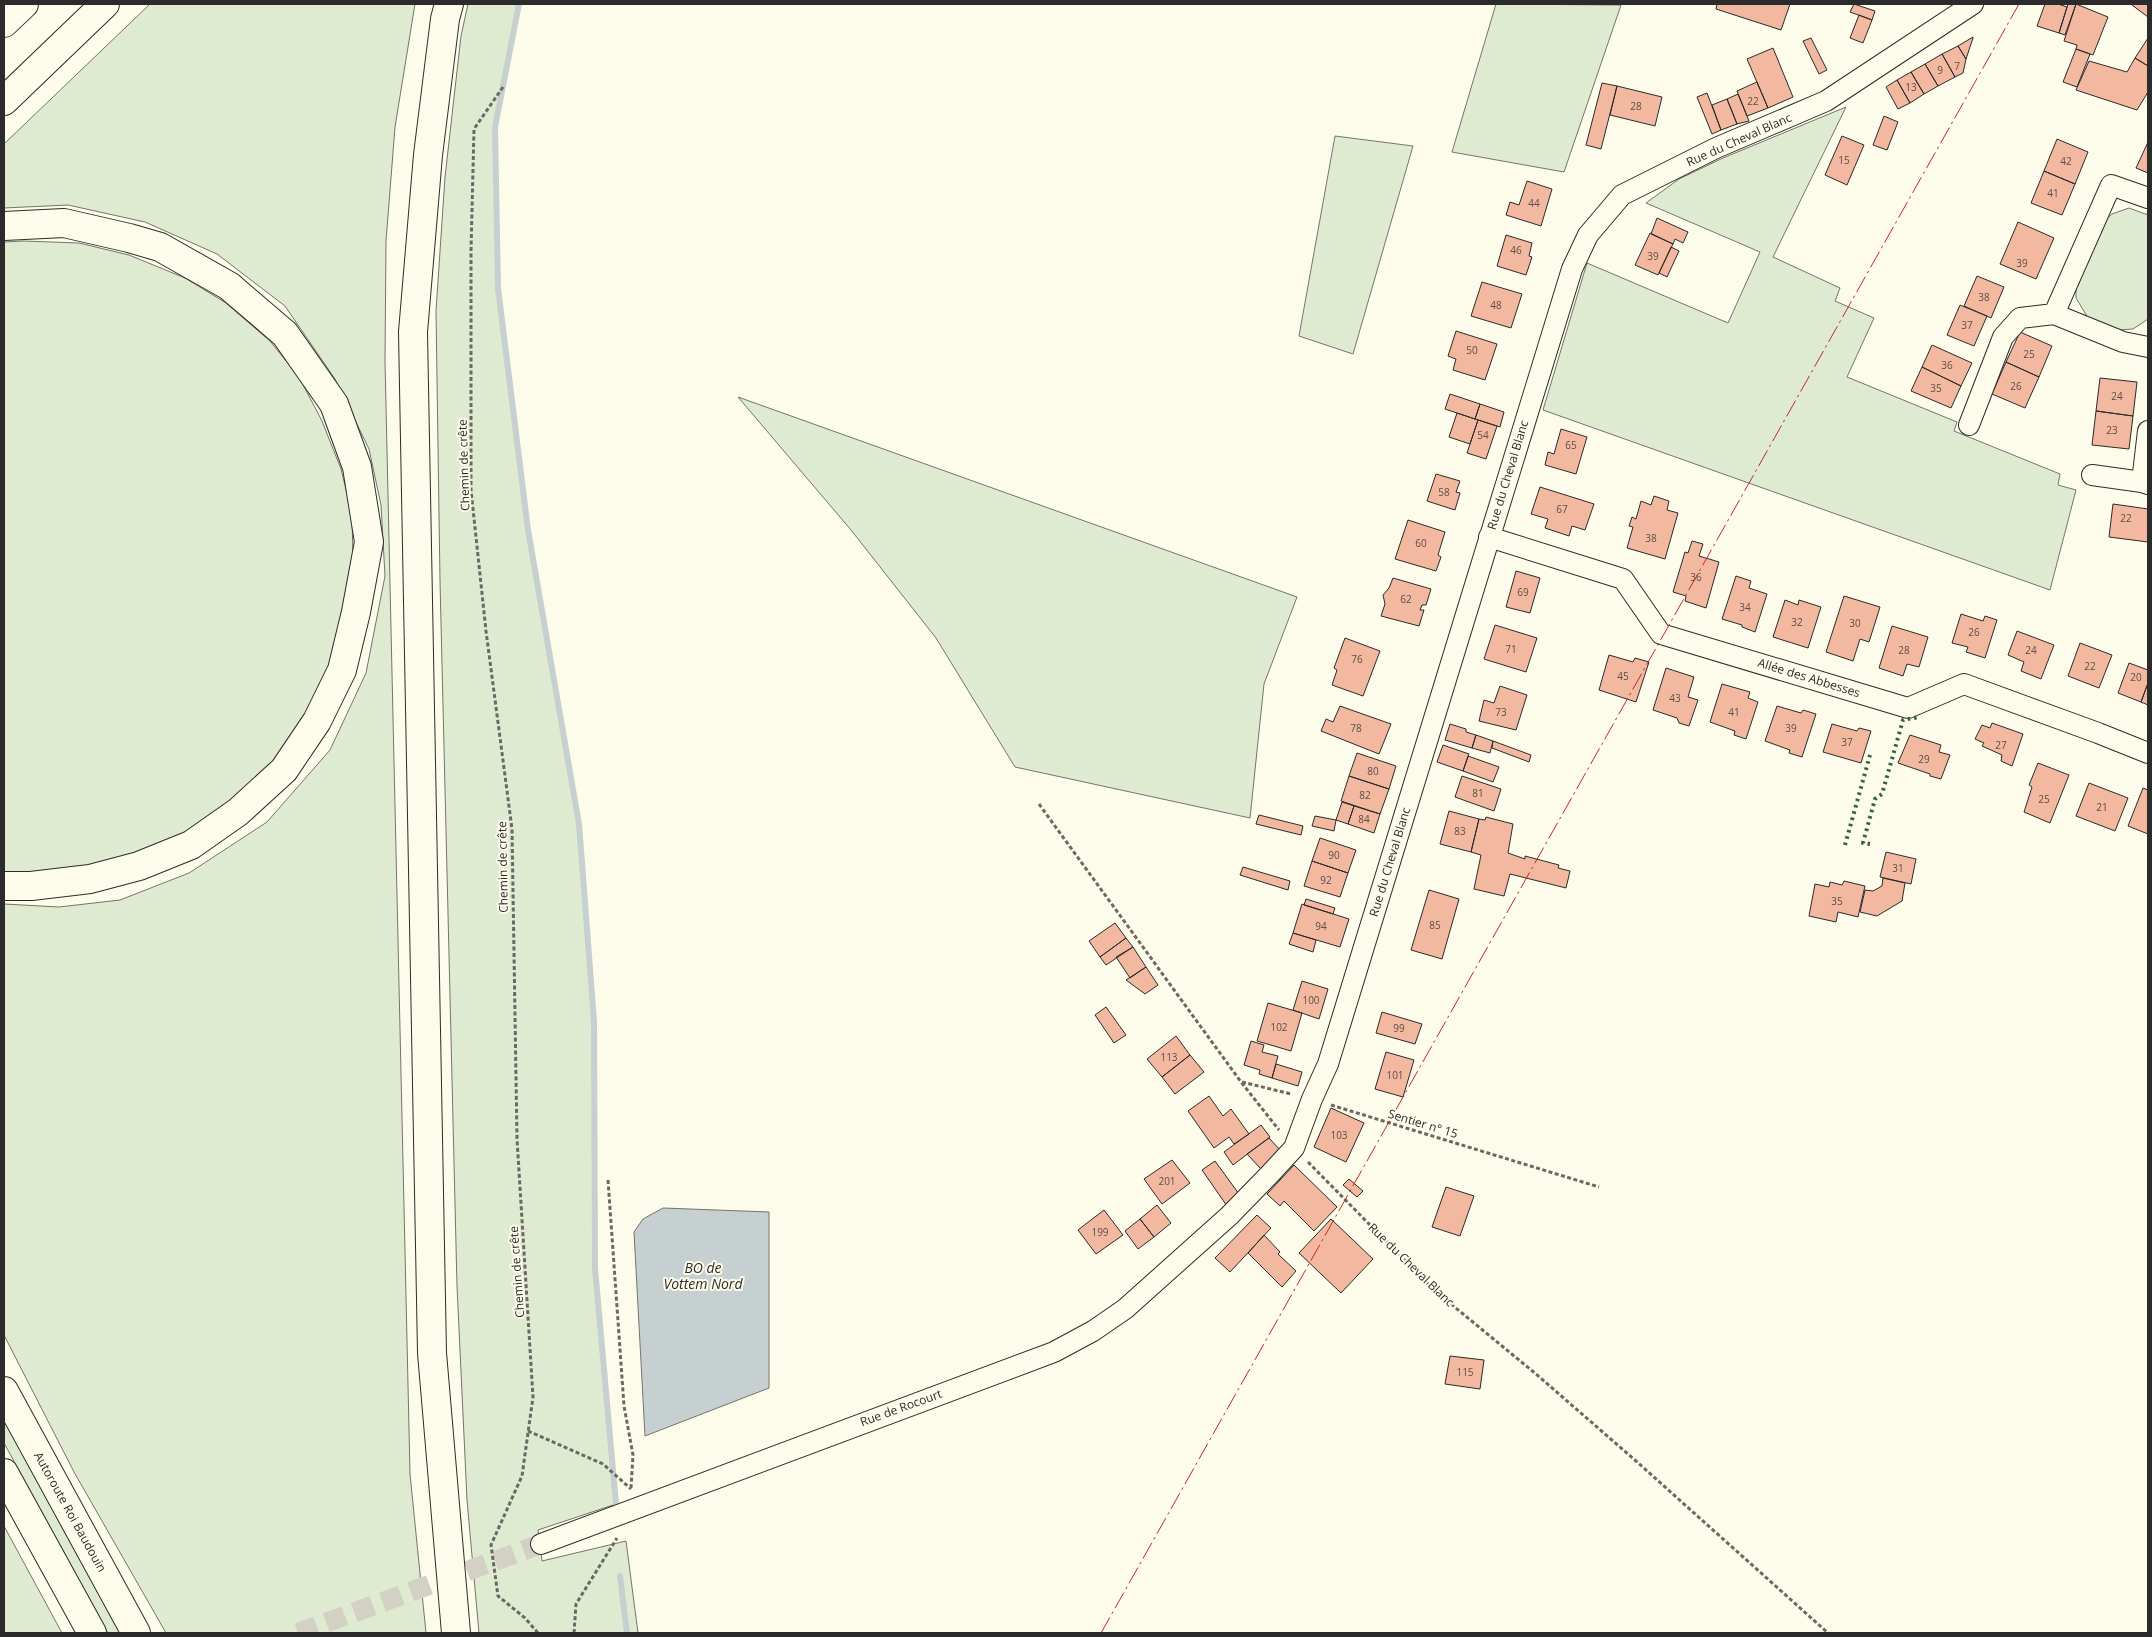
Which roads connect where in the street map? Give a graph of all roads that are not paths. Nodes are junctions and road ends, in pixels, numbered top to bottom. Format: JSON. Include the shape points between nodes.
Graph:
{"nodes":[{"id":1,"x":24,"y":4,"type":"edge"},
{"id":2,"x":105,"y":4,"type":"edge"},
{"id":3,"x":449,"y":4,"type":"edge"},
{"id":4,"x":1973,"y":4,"type":"edge"},
{"id":5,"x":4,"y":23,"type":"edge"},
{"id":6,"x":4,"y":101,"type":"edge"},
{"id":7,"x":2148,"y":198,"type":"edge"},
{"id":8,"x":4,"y":226,"type":"edge"},
{"id":9,"x":2054,"y":314,"type":"junction"},
{"id":10,"x":2148,"y":347,"type":"edge"},
{"id":11,"x":1969,"y":426,"type":"dead end"},
{"id":12,"x":2148,"y":431,"type":"edge"},
{"id":13,"x":2092,"y":475,"type":"dead end"},
{"id":14,"x":2145,"y":483,"type":"edge"},
{"id":15,"x":1489,"y":538,"type":"junction"},
{"id":16,"x":2148,"y":754,"type":"edge"},
{"id":17,"x":4,"y":886,"type":"edge"},
{"id":18,"x":1229,"y":1216,"type":"joint"},
{"id":19,"x":4,"y":1391,"type":"edge"},
{"id":20,"x":4,"y":1473,"type":"edge"},
{"id":21,"x":541,"y":1544,"type":"tunnel mouth"},
{"id":22,"x":92,"y":1633,"type":"edge"},
{"id":23,"x":136,"y":1633,"type":"edge"},
{"id":24,"x":456,"y":1633,"type":"edge"}],
"edges":[{"from":1,"to":5,"type":"highway"},
{"from":2,"to":6,"type":"highway"},
{"from":3,"to":24,"type":"highway","via":[[428,155],[413,332],[432,1353]]},
{"from":4,"to":15,"type":"street","name":"Rue du Cheval Blanc","via":[[1826,102],[1716,148],[1622,195],[1588,236],[1572,269]]},
{"from":7,"to":9,"type":"street","via":[[2111,185]]},
{"from":8,"to":17,"type":"highway","via":[[64,223],[160,246],[229,286],[285,334],[334,404],[357,467],[369,542],[342,670],[317,721],[284,770],[238,812],[191,846],[139,866],[90,879]]},
{"from":9,"to":10,"type":"street","via":[[2123,342]]},
{"from":9,"to":11,"type":"street","via":[[2020,318],[2003,337]]},
{"from":12,"to":14,"type":"street"},
{"from":13,"to":14,"type":"street"},
{"from":15,"to":16,"type":"street","name":"Allée des Abbesses","via":[[1622,579],[1661,634],[1908,708],[1964,684]]},
{"from":15,"to":18,"type":"street","name":"Rue du Cheval Blanc","via":[[1328,1064],[1294,1148]]},
{"from":18,"to":21,"type":"street","name":"Rue de Rocourt","via":[[1125,1309],[1054,1352],[633,1499]]},
{"from":19,"to":23,"type":"highway","name":"Autoroute Roi Baudouin"},
{"from":20,"to":22,"type":"highway"}]}
